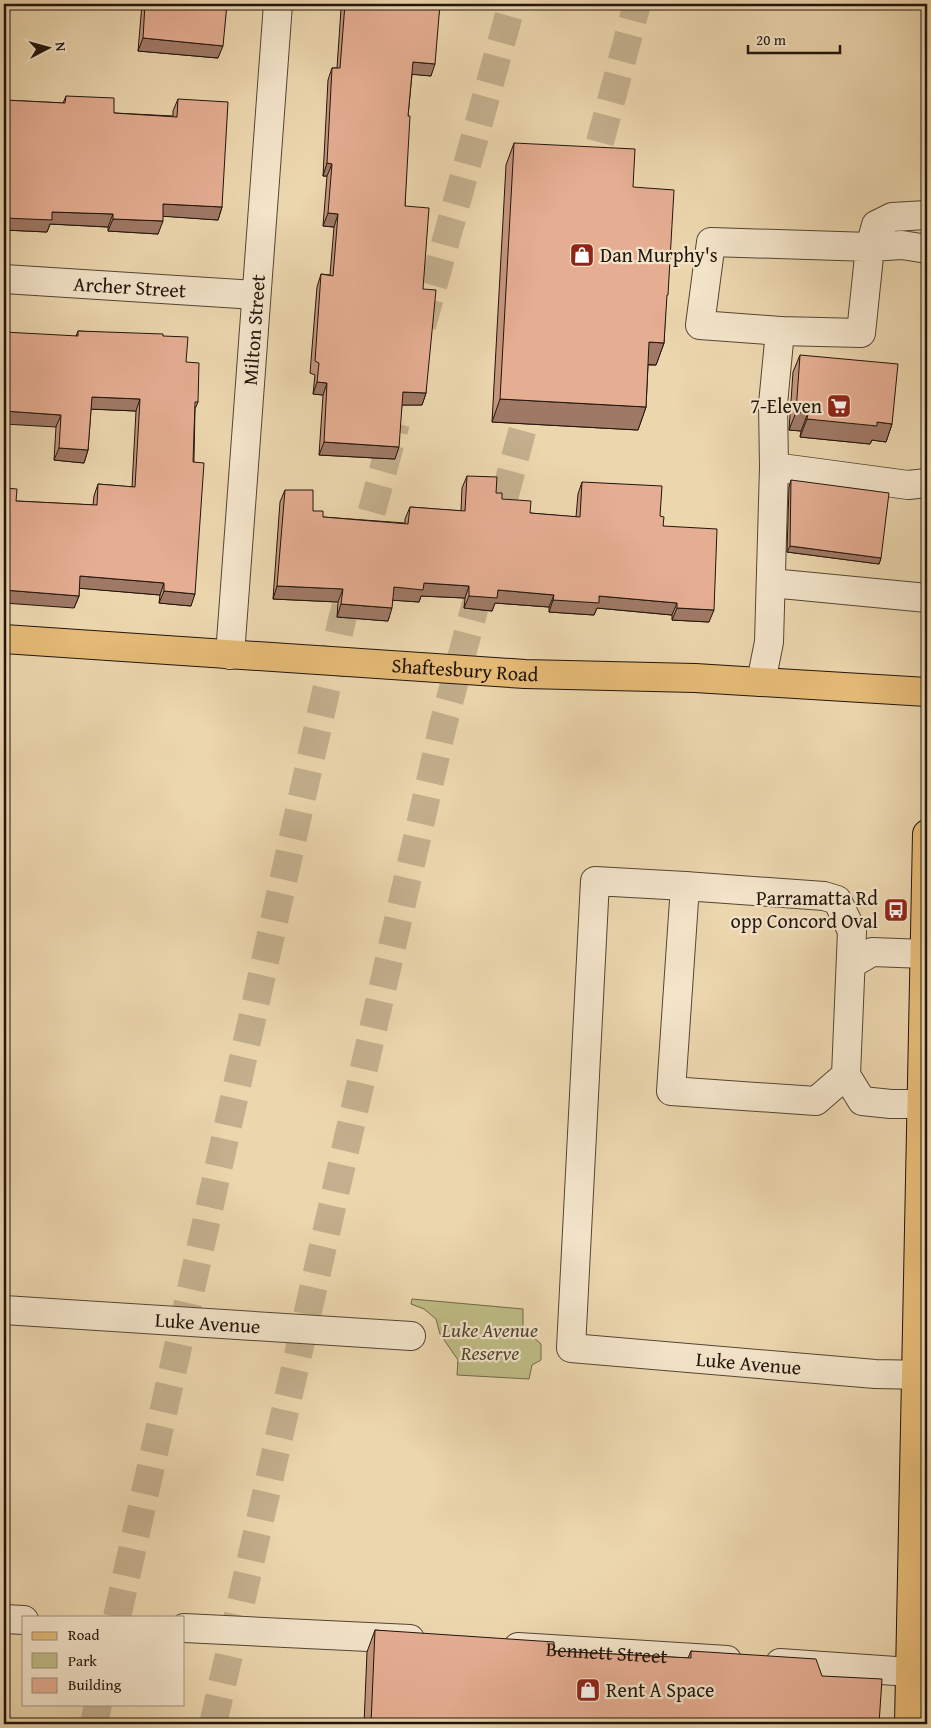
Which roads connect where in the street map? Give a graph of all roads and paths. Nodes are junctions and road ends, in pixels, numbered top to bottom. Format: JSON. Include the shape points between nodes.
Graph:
{"nodes":[{"id":1,"x":278,"y":4,"type":"edge"},
{"id":2,"x":927,"y":215,"type":"edge"},
{"id":3,"x":870,"y":247,"type":"junction"},
{"id":4,"x":927,"y":249,"type":"edge"},
{"id":5,"x":4,"y":279,"type":"edge"},
{"id":6,"x":256,"y":295,"type":"junction"},
{"id":7,"x":780,"y":331,"type":"junction"},
{"id":8,"x":774,"y":467,"type":"junction"},
{"id":9,"x":927,"y":483,"type":"edge"},
{"id":10,"x":771,"y":583,"type":"junction"},
{"id":11,"x":927,"y":598,"type":"edge"},
{"id":12,"x":4,"y":639,"type":"edge"},
{"id":13,"x":230,"y":655,"type":"junction"},
{"id":14,"x":762,"y":682,"type":"junction"},
{"id":15,"x":927,"y":692,"type":"edge"},
{"id":16,"x":927,"y":834,"type":"edge"},
{"id":17,"x":685,"y":886,"type":"junction"},
{"id":18,"x":924,"y":954,"type":"junction"},
{"id":19,"x":851,"y":964,"type":"junction"},
{"id":20,"x":846,"y":1076,"type":"junction"},
{"id":21,"x":924,"y":1104,"type":"edge"},
{"id":22,"x":4,"y":1310,"type":"edge"},
{"id":23,"x":412,"y":1336,"type":"dead end"},
{"id":24,"x":922,"y":1375,"type":"edge"},
{"id":25,"x":4,"y":1619,"type":"edge"},
{"id":26,"x":22,"y":1620,"type":"edge"},
{"id":27,"x":185,"y":1628,"type":"edge"},
{"id":28,"x":431,"y":1640,"type":"edge"},
{"id":29,"x":490,"y":1645,"type":"edge"},
{"id":30,"x":910,"y":1672,"type":"junction"},
{"id":31,"x":909,"y":1724,"type":"edge"}],
"edges":[{"from":1,"to":6,"type":"street","name":"Milton Street"},
{"from":2,"to":3,"type":"street","via":[[892,217],[876,225]]},
{"from":3,"to":4,"type":"street"},
{"from":3,"to":7,"type":"street","via":[[861,333]]},
{"from":3,"to":7,"type":"street","via":[[711,242],[700,325]]},
{"from":5,"to":6,"type":"street","name":"Archer Street"},
{"from":6,"to":13,"type":"street","name":"Milton Street"},
{"from":7,"to":8,"type":"street","via":[[773,404]]},
{"from":8,"to":9,"type":"street","via":[[908,485]]},
{"from":8,"to":10,"type":"street"},
{"from":10,"to":11,"type":"street"},
{"from":10,"to":14,"type":"street","via":[[769,642]]},
{"from":12,"to":13,"type":"main road","name":"Shaftesbury Road"},
{"from":13,"to":14,"type":"main road","name":"Shaftesbury Road","via":[[525,674]]},
{"from":14,"to":15,"type":"main road","name":"Shaftesbury Road"},
{"from":16,"to":18,"type":"main road"},
{"from":17,"to":19,"type":"street","via":[[824,896],[837,900],[852,931]]},
{"from":17,"to":20,"type":"street","via":[[671,1091],[816,1101]]},
{"from":17,"to":24,"type":"street","name":"Luke Avenue","via":[[595,881],[571,1348],[874,1374]]},
{"from":18,"to":19,"type":"street","via":[[872,952]]},
{"from":18,"to":21,"type":"main road"},
{"from":19,"to":20,"type":"street"},
{"from":20,"to":21,"type":"street","via":[[862,1101]]},
{"from":21,"to":24,"type":"main road"},
{"from":22,"to":23,"type":"street","name":"Luke Avenue"},
{"from":24,"to":30,"type":"main road"},
{"from":25,"to":26,"type":"street"},
{"from":27,"to":28,"type":"street"},
{"from":29,"to":30,"type":"street","name":"Bennett Street"},
{"from":30,"to":31,"type":"main road"}]}
